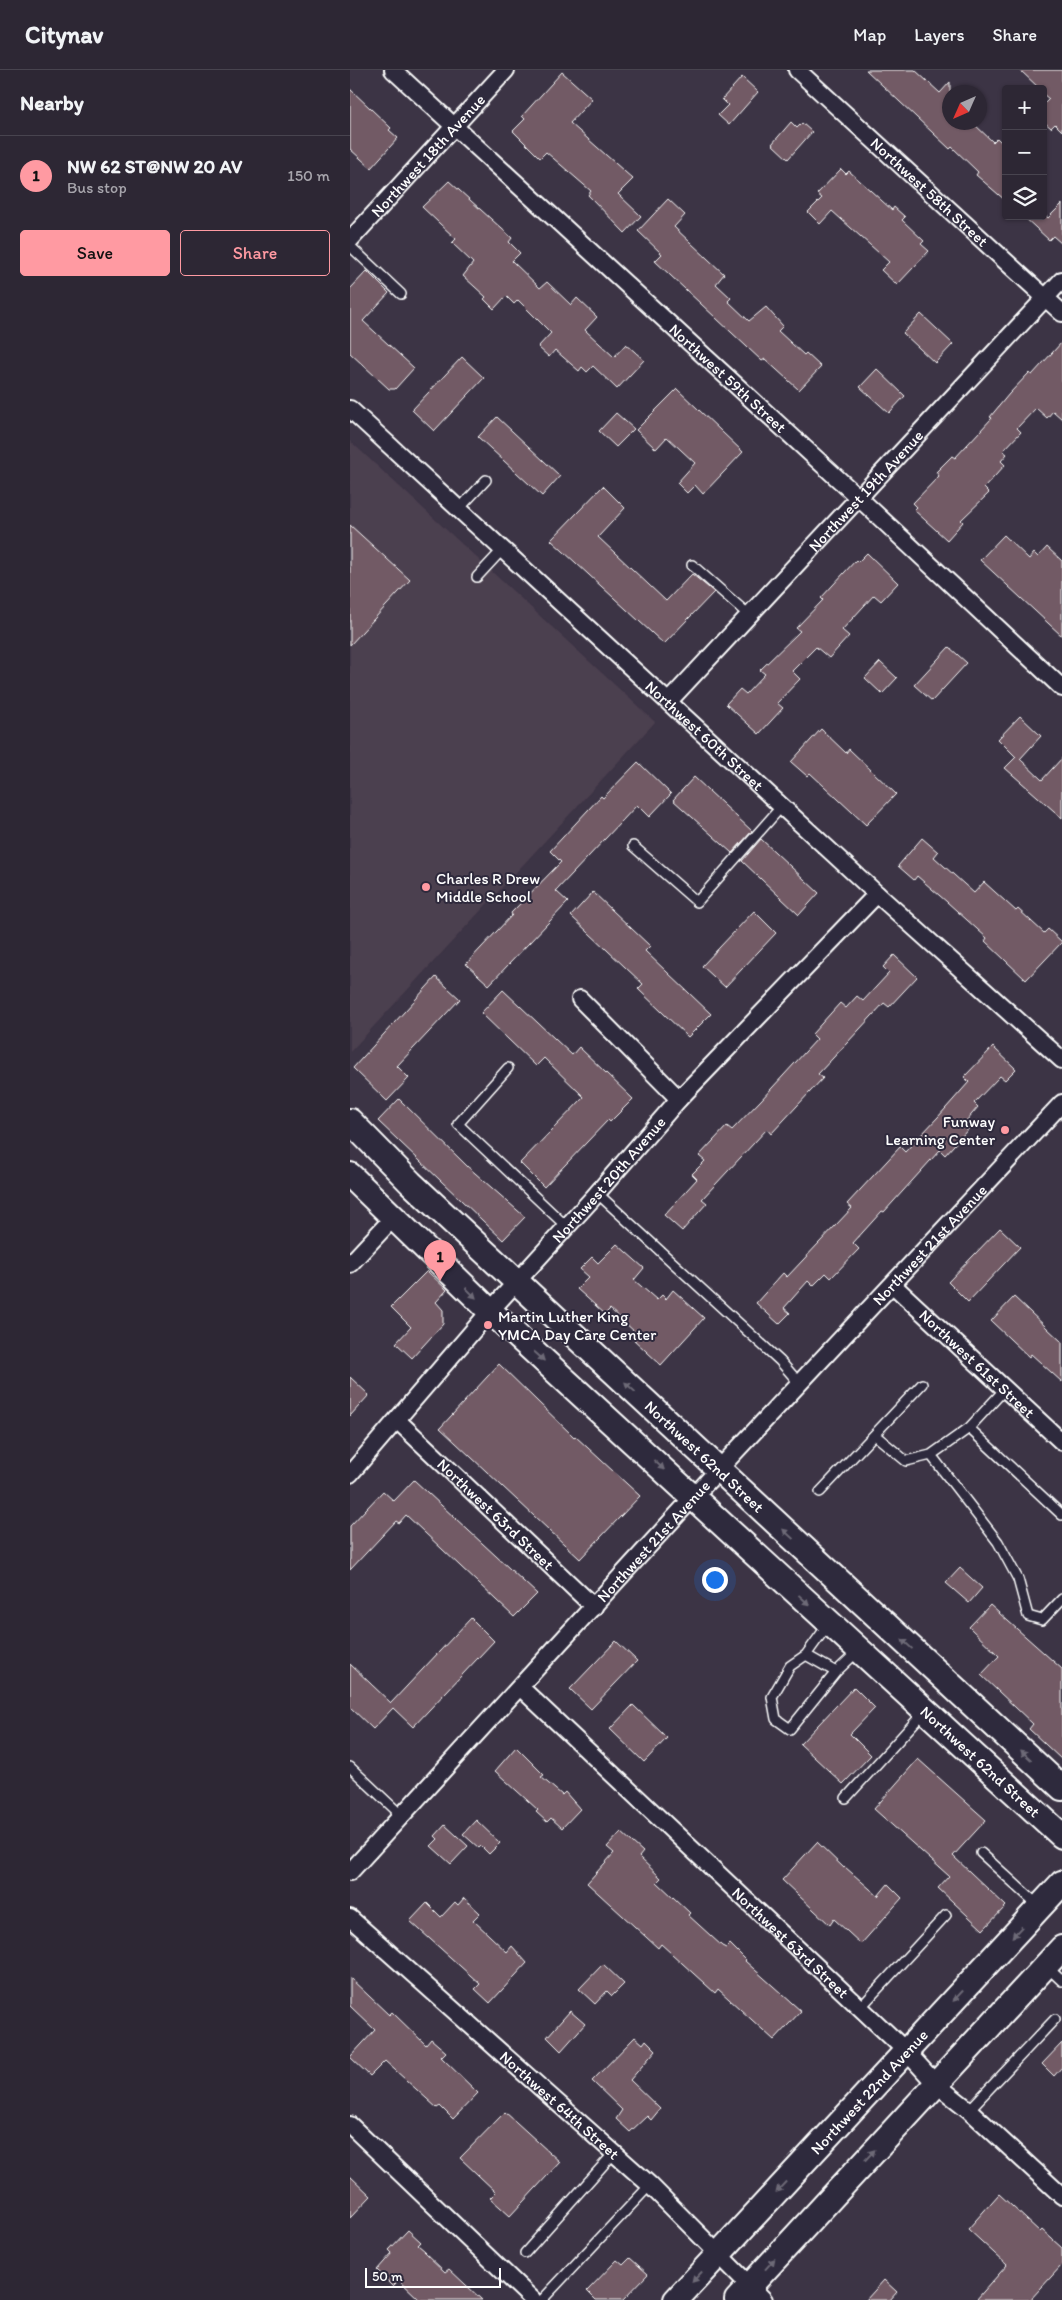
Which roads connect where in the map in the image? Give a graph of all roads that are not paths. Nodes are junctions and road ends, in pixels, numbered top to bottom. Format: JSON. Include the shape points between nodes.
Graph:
{"nodes":[{"id":1,"x":394,"y":70,"type":"edge"},
{"id":2,"x":506,"y":70,"type":"edge"},
{"id":3,"x":797,"y":70,"type":"edge"},
{"id":4,"x":454,"y":125,"type":"junction"},
{"id":5,"x":350,"y":240,"type":"edge"},
{"id":6,"x":350,"y":246,"type":"edge"},
{"id":7,"x":1062,"y":280,"type":"edge"},
{"id":8,"x":401,"y":294,"type":"dead end"},
{"id":9,"x":1045,"y":298,"type":"junction"},
{"id":10,"x":1062,"y":313,"type":"edge"},
{"id":11,"x":350,"y":409,"type":"edge"},
{"id":12,"x":486,"y":480,"type":"dead end"},
{"id":13,"x":860,"y":498,"type":"junction"},
{"id":14,"x":459,"y":509,"type":"junction"},
{"id":15,"x":503,"y":549,"type":"junction"},
{"id":16,"x":692,"y":565,"type":"dead end"},
{"id":17,"x":477,"y":577,"type":"dead end"},
{"id":18,"x":750,"y":616,"type":"junction"},
{"id":19,"x":1062,"y":688,"type":"edge"},
{"id":20,"x":669,"y":701,"type":"junction"},
{"id":21,"x":782,"y":806,"type":"junction"},
{"id":22,"x":632,"y":846,"type":"dead end"},
{"id":23,"x":877,"y":894,"type":"junction"},
{"id":24,"x":580,"y":999,"type":"dead end"},
{"id":25,"x":1062,"y":1060,"type":"edge"},
{"id":26,"x":508,"y":1068,"type":"dead end"},
{"id":27,"x":679,"y":1099,"type":"junction"},
{"id":28,"x":1062,"y":1103,"type":"edge"},
{"id":29,"x":350,"y":1121,"type":"edge"},
{"id":30,"x":350,"y":1175,"type":"edge"},
{"id":31,"x":597,"y":1193,"type":"junction"},
{"id":32,"x":393,"y":1218,"type":"junction"},
{"id":33,"x":567,"y":1227,"type":"junction"},
{"id":34,"x":350,"y":1264,"type":"edge"},
{"id":35,"x":517,"y":1282,"type":"junction"},
{"id":36,"x":894,"y":1285,"type":"junction"},
{"id":37,"x":490,"y":1311,"type":"junction"},
{"id":38,"x":800,"y":1384,"type":"junction"},
{"id":39,"x":922,"y":1384,"type":"dead end"},
{"id":40,"x":1005,"y":1389,"type":"junction"},
{"id":41,"x":398,"y":1421,"type":"junction"},
{"id":42,"x":969,"y":1428,"type":"junction"},
{"id":43,"x":875,"y":1435,"type":"junction"},
{"id":44,"x":1062,"y":1442,"type":"edge"},
{"id":45,"x":931,"y":1455,"type":"junction"},
{"id":46,"x":719,"y":1469,"type":"junction"},
{"id":47,"x":350,"y":1474,"type":"edge"},
{"id":48,"x":820,"y":1492,"type":"dead end"},
{"id":49,"x":694,"y":1497,"type":"junction"},
{"id":50,"x":1062,"y":1515,"type":"edge"},
{"id":51,"x":1062,"y":1599,"type":"edge"},
{"id":52,"x":594,"y":1607,"type":"junction"},
{"id":53,"x":829,"y":1623,"type":"junction"},
{"id":54,"x":858,"y":1651,"type":"junction"},
{"id":55,"x":806,"y":1655,"type":"junction"},
{"id":56,"x":836,"y":1672,"type":"junction"},
{"id":57,"x":520,"y":1687,"type":"junction"},
{"id":58,"x":925,"y":1710,"type":"junction"},
{"id":59,"x":350,"y":1767,"type":"edge"},
{"id":60,"x":1062,"y":1788,"type":"edge"},
{"id":61,"x":846,"y":1798,"type":"dead end"},
{"id":62,"x":402,"y":1816,"type":"junction"},
{"id":63,"x":1062,"y":1836,"type":"edge"},
{"id":64,"x":981,"y":1853,"type":"dead end"},
{"id":65,"x":350,"y":1872,"type":"edge"},
{"id":66,"x":1062,"y":1883,"type":"edge"},
{"id":67,"x":1040,"y":1907,"type":"junction"},
{"id":68,"x":946,"y":1916,"type":"dead end"},
{"id":69,"x":350,"y":1918,"type":"edge"},
{"id":70,"x":1062,"y":1948,"type":"edge"},
{"id":71,"x":1054,"y":1973,"type":"edge"},
{"id":72,"x":860,"y":2008,"type":"junction"},
{"id":73,"x":1055,"y":2019,"type":"dead end"},
{"id":74,"x":906,"y":2051,"type":"junction"},
{"id":75,"x":936,"y":2084,"type":"junction"},
{"id":76,"x":970,"y":2110,"type":"junction"},
{"id":77,"x":350,"y":2125,"type":"edge"},
{"id":78,"x":614,"y":2153,"type":"junction"},
{"id":79,"x":650,"y":2185,"type":"junction"},
{"id":80,"x":1062,"y":2196,"type":"edge"},
{"id":81,"x":525,"y":2253,"type":"dead end"},
{"id":82,"x":718,"y":2254,"type":"junction"},
{"id":83,"x":750,"y":2296,"type":"edge"},
{"id":84,"x":533,"y":2300,"type":"edge"},
{"id":85,"x":542,"y":2300,"type":"edge"},
{"id":86,"x":676,"y":2300,"type":"edge"}],
"edges":[{"from":1,"to":4,"type":"street","name":"Northwest 59th Street"},
{"from":2,"to":4,"type":"street","name":"Northwest 18th Avenue"},
{"from":3,"to":9,"type":"street","name":"Northwest 58th Street"},
{"from":4,"to":5,"type":"street","name":"Northwest 18th Avenue"},
{"from":4,"to":13,"type":"street","name":"Northwest 59th Street"},
{"from":6,"to":8,"type":"lane"},
{"from":7,"to":9,"type":"street","name":"Northwest 19th Avenue"},
{"from":9,"to":10,"type":"street","name":"Northwest 58th Street"},
{"from":9,"to":13,"type":"street","name":"Northwest 19th Avenue"},
{"from":11,"to":14,"type":"street","name":"Northwest 60th Street"},
{"from":12,"to":14,"type":"lane"},
{"from":13,"to":18,"type":"street","name":"Northwest 19th Avenue"},
{"from":13,"to":19,"type":"street","name":"Northwest 59th Street"},
{"from":14,"to":15,"type":"street","name":"Northwest 60th Street"},
{"from":15,"to":17,"type":"lane"},
{"from":15,"to":20,"type":"street","name":"Northwest 60th Street"},
{"from":16,"to":18,"type":"lane"},
{"from":18,"to":20,"type":"street","name":"Northwest 19th Avenue"},
{"from":20,"to":21,"type":"street","name":"Northwest 60th Street"},
{"from":21,"to":22,"type":"lane","via":[[697,902]]},
{"from":21,"to":23,"type":"street","name":"Northwest 60th Street"},
{"from":23,"to":25,"type":"street","name":"Northwest 60th Street"},
{"from":23,"to":27,"type":"street","name":"Northwest 20th Avenue"},
{"from":24,"to":27,"type":"street"},
{"from":26,"to":33,"type":"lane","via":[[458,1124]]},
{"from":27,"to":31,"type":"street","name":"Northwest 20th Avenue"},
{"from":28,"to":36,"type":"street","name":"Northwest 21st Avenue"},
{"from":29,"to":35,"type":"main road","name":"Northwest 62nd Street"},
{"from":30,"to":32,"type":"main road","name":"Northwest 62nd Street"},
{"from":31,"to":33,"type":"street","name":"Northwest 20th Avenue"},
{"from":31,"to":38,"type":"lane","via":[[780,1361]]},
{"from":32,"to":34,"type":"street"},
{"from":32,"to":37,"type":"main road","name":"Northwest 62nd Street","one_way":true},
{"from":33,"to":35,"type":"street","name":"Northwest 20th Avenue"},
{"from":35,"to":37,"type":"street","name":"Northwest 20th Avenue"},
{"from":46,"to":35,"type":"main road","name":"Northwest 62nd Street","one_way":true},
{"from":36,"to":38,"type":"street","name":"Northwest 21st Avenue"},
{"from":36,"to":40,"type":"street","name":"Northwest 61st Street"},
{"from":37,"to":41,"type":"street","name":"Northwest 20th Avenue"},
{"from":37,"to":49,"type":"main road","name":"Northwest 62nd Street","one_way":true},
{"from":38,"to":46,"type":"street","name":"Northwest 21st Avenue"},
{"from":39,"to":43,"type":"lane"},
{"from":40,"to":42,"type":"lane"},
{"from":40,"to":44,"type":"street","name":"Northwest 61st Street"},
{"from":41,"to":47,"type":"street","name":"Northwest 20th Avenue"},
{"from":41,"to":52,"type":"street","name":"Northwest 63rd Street"},
{"from":42,"to":45,"type":"lane"},
{"from":42,"to":50,"type":"lane"},
{"from":43,"to":45,"type":"lane","via":[[906,1461]]},
{"from":43,"to":48,"type":"lane"},
{"from":45,"to":51,"type":"lane","via":[[998,1542],[1018,1579],[1028,1616],[1042,1620]]},
{"from":46,"to":49,"type":"street","name":"Northwest 21st Avenue"},
{"from":60,"to":46,"type":"main road","name":"Northwest 62nd Street","one_way":true},
{"from":49,"to":52,"type":"street","name":"Northwest 21st Avenue"},
{"from":49,"to":53,"type":"main road","name":"Northwest 62nd Street","one_way":true},
{"from":52,"to":57,"type":"street","name":"Northwest 21st Avenue"},
{"from":53,"to":54,"type":"main road","name":"Northwest 62nd Street"},
{"from":53,"to":55,"type":"lane"},
{"from":54,"to":56,"type":"lane"},
{"from":54,"to":58,"type":"main road","name":"Northwest 62nd Street"},
{"from":55,"to":56,"type":"lane"},
{"from":55,"to":56,"type":"lane","via":[[790,1666],[772,1697],[776,1719],[790,1729]]},
{"from":57,"to":62,"type":"street","name":"Northwest 21st Avenue"},
{"from":57,"to":72,"type":"street","name":"Northwest 63rd Street"},
{"from":58,"to":61,"type":"lane"},
{"from":58,"to":63,"type":"main road","name":"Northwest 62nd Street"},
{"from":59,"to":62,"type":"lane"},
{"from":62,"to":65,"type":"street","name":"Northwest 21st Avenue"},
{"from":64,"to":67,"type":"lane"},
{"from":66,"to":67,"type":"main road","name":"Northwest 22nd Avenue"},
{"from":67,"to":74,"type":"main road","name":"Northwest 22nd Avenue","one_way":true},
{"from":68,"to":72,"type":"lane"},
{"from":69,"to":78,"type":"street","name":"Northwest 64th Street"},
{"from":70,"to":71,"type":"main road"},
{"from":71,"to":75,"type":"main road"},
{"from":72,"to":74,"type":"street","name":"Northwest 63rd Street"},
{"from":73,"to":76,"type":"lane"},
{"from":74,"to":75,"type":"street","name":"Northwest 63rd Street"},
{"from":74,"to":82,"type":"main road","name":"Northwest 22nd Avenue","one_way":true},
{"from":75,"to":76,"type":"street","name":"Northwest 63rd Street"},
{"from":83,"to":75,"type":"main road","one_way":true},
{"from":76,"to":80,"type":"street","name":"Northwest 63rd Street"},
{"from":77,"to":84,"type":"street"},
{"from":78,"to":79,"type":"street","name":"Northwest 64th Street"},
{"from":78,"to":81,"type":"lane"},
{"from":79,"to":82,"type":"street","name":"Northwest 64th Street"},
{"from":79,"to":85,"type":"lane"},
{"from":82,"to":83,"type":"street","name":"Northwest 64th Street"},
{"from":82,"to":86,"type":"main road","name":"Northwest 22nd Avenue","one_way":true}]}
